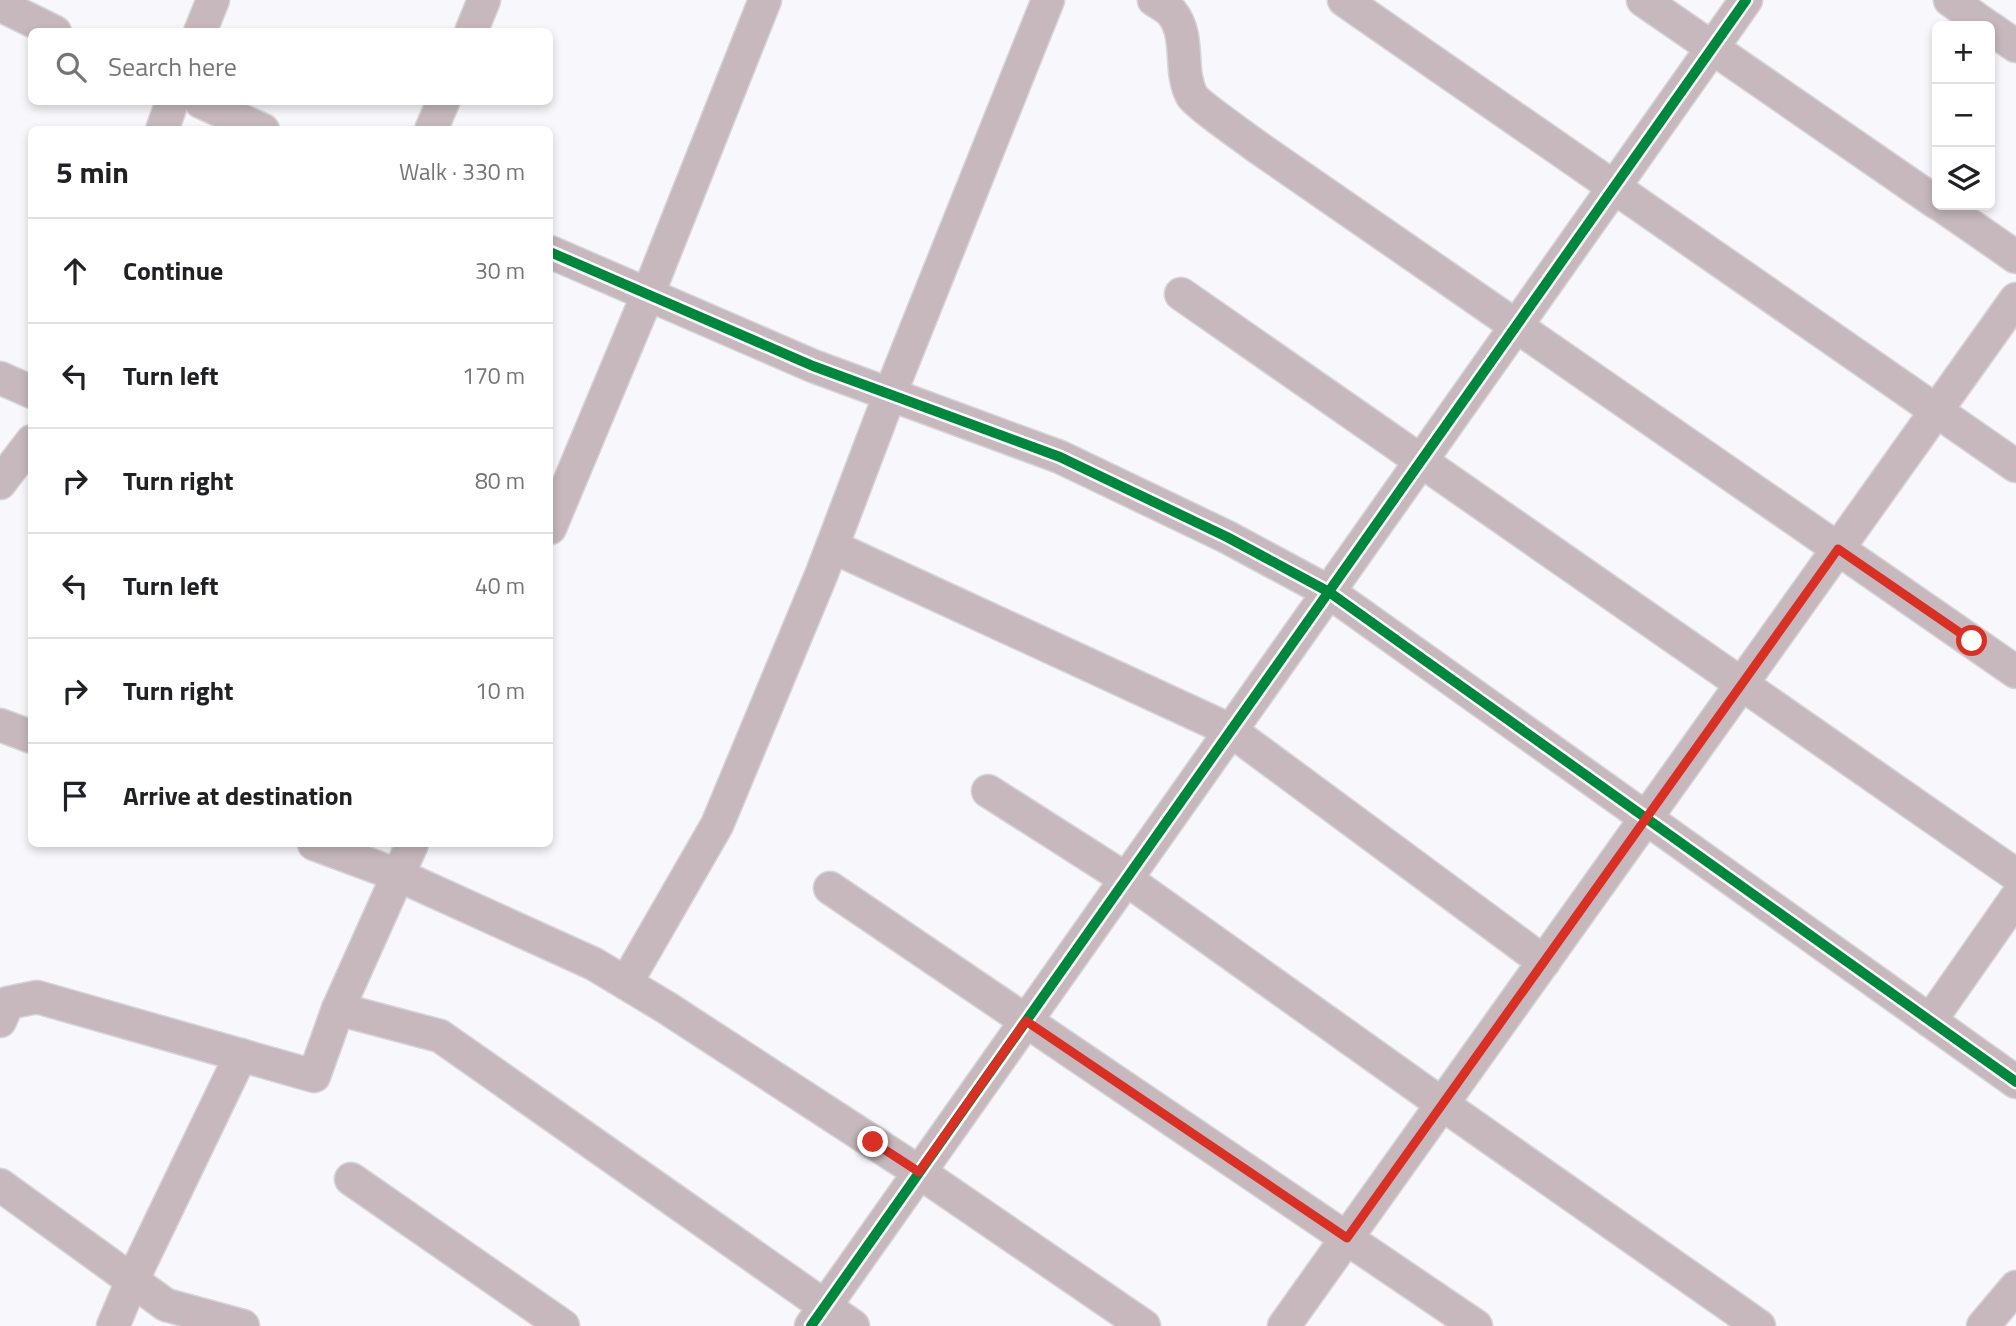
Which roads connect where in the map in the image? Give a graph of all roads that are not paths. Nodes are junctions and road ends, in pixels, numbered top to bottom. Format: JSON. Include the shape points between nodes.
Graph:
{"nodes":[{"id":1,"x":213,"y":0,"type":"edge"},
{"id":2,"x":484,"y":0,"type":"edge"},
{"id":3,"x":765,"y":0,"type":"edge"},
{"id":4,"x":1048,"y":0,"type":"edge"},
{"id":5,"x":1154,"y":0,"type":"edge"},
{"id":6,"x":1345,"y":0,"type":"edge"},
{"id":7,"x":1643,"y":0,"type":"edge"},
{"id":8,"x":1746,"y":0,"type":"edge"},
{"id":9,"x":1950,"y":0,"type":"edge"},
{"id":10,"x":0,"y":5,"type":"edge"},
{"id":11,"x":1980,"y":21,"type":"edge"},
{"id":12,"x":47,"y":28,"type":"edge"},
{"id":13,"x":202,"y":28,"type":"edge"},
{"id":14,"x":473,"y":28,"type":"edge"},
{"id":15,"x":1995,"y":31,"type":"edge"},
{"id":16,"x":2016,"y":46,"type":"edge"},
{"id":17,"x":1712,"y":48,"type":"junction"},
{"id":18,"x":171,"y":105,"type":"edge"},
{"id":19,"x":208,"y":105,"type":"edge"},
{"id":20,"x":442,"y":105,"type":"edge"},
{"id":21,"x":163,"y":126,"type":"edge"},
{"id":22,"x":253,"y":126,"type":"edge"},
{"id":23,"x":433,"y":126,"type":"edge"},
{"id":24,"x":1614,"y":187,"type":"junction"},
{"id":25,"x":1932,"y":199,"type":"edge"},
{"id":26,"x":1948,"y":210,"type":"edge"},
{"id":27,"x":553,"y":253,"type":"edge"},
{"id":28,"x":2016,"y":257,"type":"edge"},
{"id":29,"x":648,"y":294,"type":"junction"},
{"id":30,"x":1181,"y":294,"type":"dead end"},
{"id":31,"x":2016,"y":299,"type":"edge"},
{"id":32,"x":1516,"y":326,"type":"junction"},
{"id":33,"x":0,"y":378,"type":"edge"},
{"id":34,"x":28,"y":390,"type":"edge"},
{"id":35,"x":890,"y":394,"type":"junction"},
{"id":36,"x":1936,"y":411,"type":"junction"},
{"id":37,"x":28,"y":446,"type":"edge"},
{"id":38,"x":1421,"y":461,"type":"junction"},
{"id":39,"x":2016,"y":466,"type":"edge"},
{"id":40,"x":0,"y":482,"type":"edge"},
{"id":41,"x":553,"y":521,"type":"edge"},
{"id":42,"x":832,"y":547,"type":"junction"},
{"id":43,"x":1838,"y":549,"type":"junction"},
{"id":44,"x":1329,"y":592,"type":"junction"},
{"id":45,"x":2016,"y":672,"type":"edge"},
{"id":46,"x":1742,"y":684,"type":"junction"},
{"id":47,"x":0,"y":725,"type":"edge"},
{"id":48,"x":1230,"y":730,"type":"junction"},
{"id":49,"x":28,"y":736,"type":"edge"},
{"id":50,"x":988,"y":791,"type":"dead end"},
{"id":51,"x":1646,"y":818,"type":"junction"},
{"id":52,"x":322,"y":847,"type":"edge"},
{"id":53,"x":411,"y":847,"type":"edge"},
{"id":54,"x":398,"y":875,"type":"junction"},
{"id":55,"x":2016,"y":875,"type":"edge"},
{"id":56,"x":1126,"y":879,"type":"junction"},
{"id":57,"x":830,"y":888,"type":"dead end"},
{"id":58,"x":2016,"y":898,"type":"edge"},
{"id":59,"x":1544,"y":962,"type":"junction"},
{"id":60,"x":626,"y":983,"type":"junction"},
{"id":61,"x":338,"y":1009,"type":"junction"},
{"id":62,"x":0,"y":1021,"type":"edge"},
{"id":63,"x":1026,"y":1021,"type":"junction"},
{"id":64,"x":1930,"y":1021,"type":"junction"},
{"id":65,"x":241,"y":1055,"type":"junction"},
{"id":66,"x":2016,"y":1082,"type":"edge"},
{"id":67,"x":1442,"y":1104,"type":"junction"},
{"id":68,"x":919,"y":1172,"type":"junction"},
{"id":69,"x":351,"y":1180,"type":"dead end"},
{"id":70,"x":0,"y":1185,"type":"edge"},
{"id":71,"x":1347,"y":1238,"type":"junction"},
{"id":72,"x":132,"y":1281,"type":"junction"},
{"id":73,"x":2016,"y":1287,"type":"edge"},
{"id":74,"x":818,"y":1316,"type":"edge"},
{"id":75,"x":113,"y":1326,"type":"edge"},
{"id":76,"x":243,"y":1326,"type":"edge"},
{"id":77,"x":563,"y":1326,"type":"edge"},
{"id":78,"x":853,"y":1326,"type":"edge"},
{"id":79,"x":1144,"y":1326,"type":"edge"},
{"id":80,"x":1284,"y":1326,"type":"edge"},
{"id":81,"x":1476,"y":1326,"type":"edge"},
{"id":82,"x":1759,"y":1326,"type":"edge"},
{"id":83,"x":1983,"y":1326,"type":"edge"}],
"edges":[{"from":1,"to":13,"type":"street"},
{"from":2,"to":14,"type":"street"},
{"from":3,"to":29,"type":"street"},
{"from":4,"to":35,"type":"street"},
{"from":5,"to":32,"type":"street","via":[[1171,12],[1180,30],[1192,97]]},
{"from":6,"to":24,"type":"street"},
{"from":7,"to":17,"type":"street"},
{"from":8,"to":17,"type":"street"},
{"from":9,"to":11,"type":"street"},
{"from":10,"to":12,"type":"street"},
{"from":15,"to":16,"type":"street"},
{"from":17,"to":24,"type":"street"},
{"from":17,"to":25,"type":"street"},
{"from":18,"to":21,"type":"street"},
{"from":19,"to":22,"type":"street"},
{"from":20,"to":23,"type":"street"},
{"from":24,"to":32,"type":"street"},
{"from":24,"to":36,"type":"street"},
{"from":26,"to":28,"type":"street"},
{"from":27,"to":29,"type":"street"},
{"from":29,"to":35,"type":"street","via":[[813,366]]},
{"from":29,"to":41,"type":"street"},
{"from":30,"to":38,"type":"street"},
{"from":31,"to":36,"type":"street"},
{"from":32,"to":38,"type":"street"},
{"from":32,"to":43,"type":"street"},
{"from":33,"to":34,"type":"street"},
{"from":35,"to":42,"type":"street"},
{"from":35,"to":44,"type":"street","via":[[1060,457]]},
{"from":36,"to":39,"type":"street"},
{"from":36,"to":43,"type":"street"},
{"from":37,"to":40,"type":"street"},
{"from":38,"to":44,"type":"street"},
{"from":38,"to":46,"type":"street"},
{"from":42,"to":48,"type":"street"},
{"from":42,"to":60,"type":"street","via":[[718,825]]},
{"from":43,"to":45,"type":"street"},
{"from":43,"to":46,"type":"street"},
{"from":44,"to":48,"type":"street"},
{"from":44,"to":51,"type":"street"},
{"from":46,"to":51,"type":"street"},
{"from":46,"to":55,"type":"street"},
{"from":47,"to":49,"type":"street"},
{"from":48,"to":56,"type":"street"},
{"from":48,"to":59,"type":"street"},
{"from":50,"to":56,"type":"street"},
{"from":51,"to":59,"type":"street"},
{"from":51,"to":64,"type":"street"},
{"from":52,"to":54,"type":"street"},
{"from":53,"to":54,"type":"street"},
{"from":54,"to":60,"type":"street"},
{"from":54,"to":61,"type":"street"},
{"from":56,"to":63,"type":"street"},
{"from":56,"to":67,"type":"street"},
{"from":57,"to":63,"type":"street"},
{"from":58,"to":64,"type":"street"},
{"from":59,"to":67,"type":"street"},
{"from":60,"to":68,"type":"street"},
{"from":61,"to":65,"type":"street","via":[[314,1076]]},
{"from":61,"to":74,"type":"street","via":[[440,1036]]},
{"from":62,"to":65,"type":"street","via":[[8,1003],[37,997]]},
{"from":63,"to":68,"type":"street"},
{"from":63,"to":71,"type":"street"},
{"from":64,"to":66,"type":"street"},
{"from":65,"to":72,"type":"street"},
{"from":67,"to":71,"type":"street"},
{"from":67,"to":82,"type":"street"},
{"from":68,"to":74,"type":"street"},
{"from":68,"to":79,"type":"street"},
{"from":69,"to":77,"type":"street"},
{"from":70,"to":72,"type":"street"},
{"from":71,"to":80,"type":"street"},
{"from":71,"to":81,"type":"street"},
{"from":72,"to":75,"type":"street"},
{"from":72,"to":76,"type":"street","via":[[166,1306]]},
{"from":73,"to":83,"type":"street"},
{"from":74,"to":78,"type":"street"}]}
